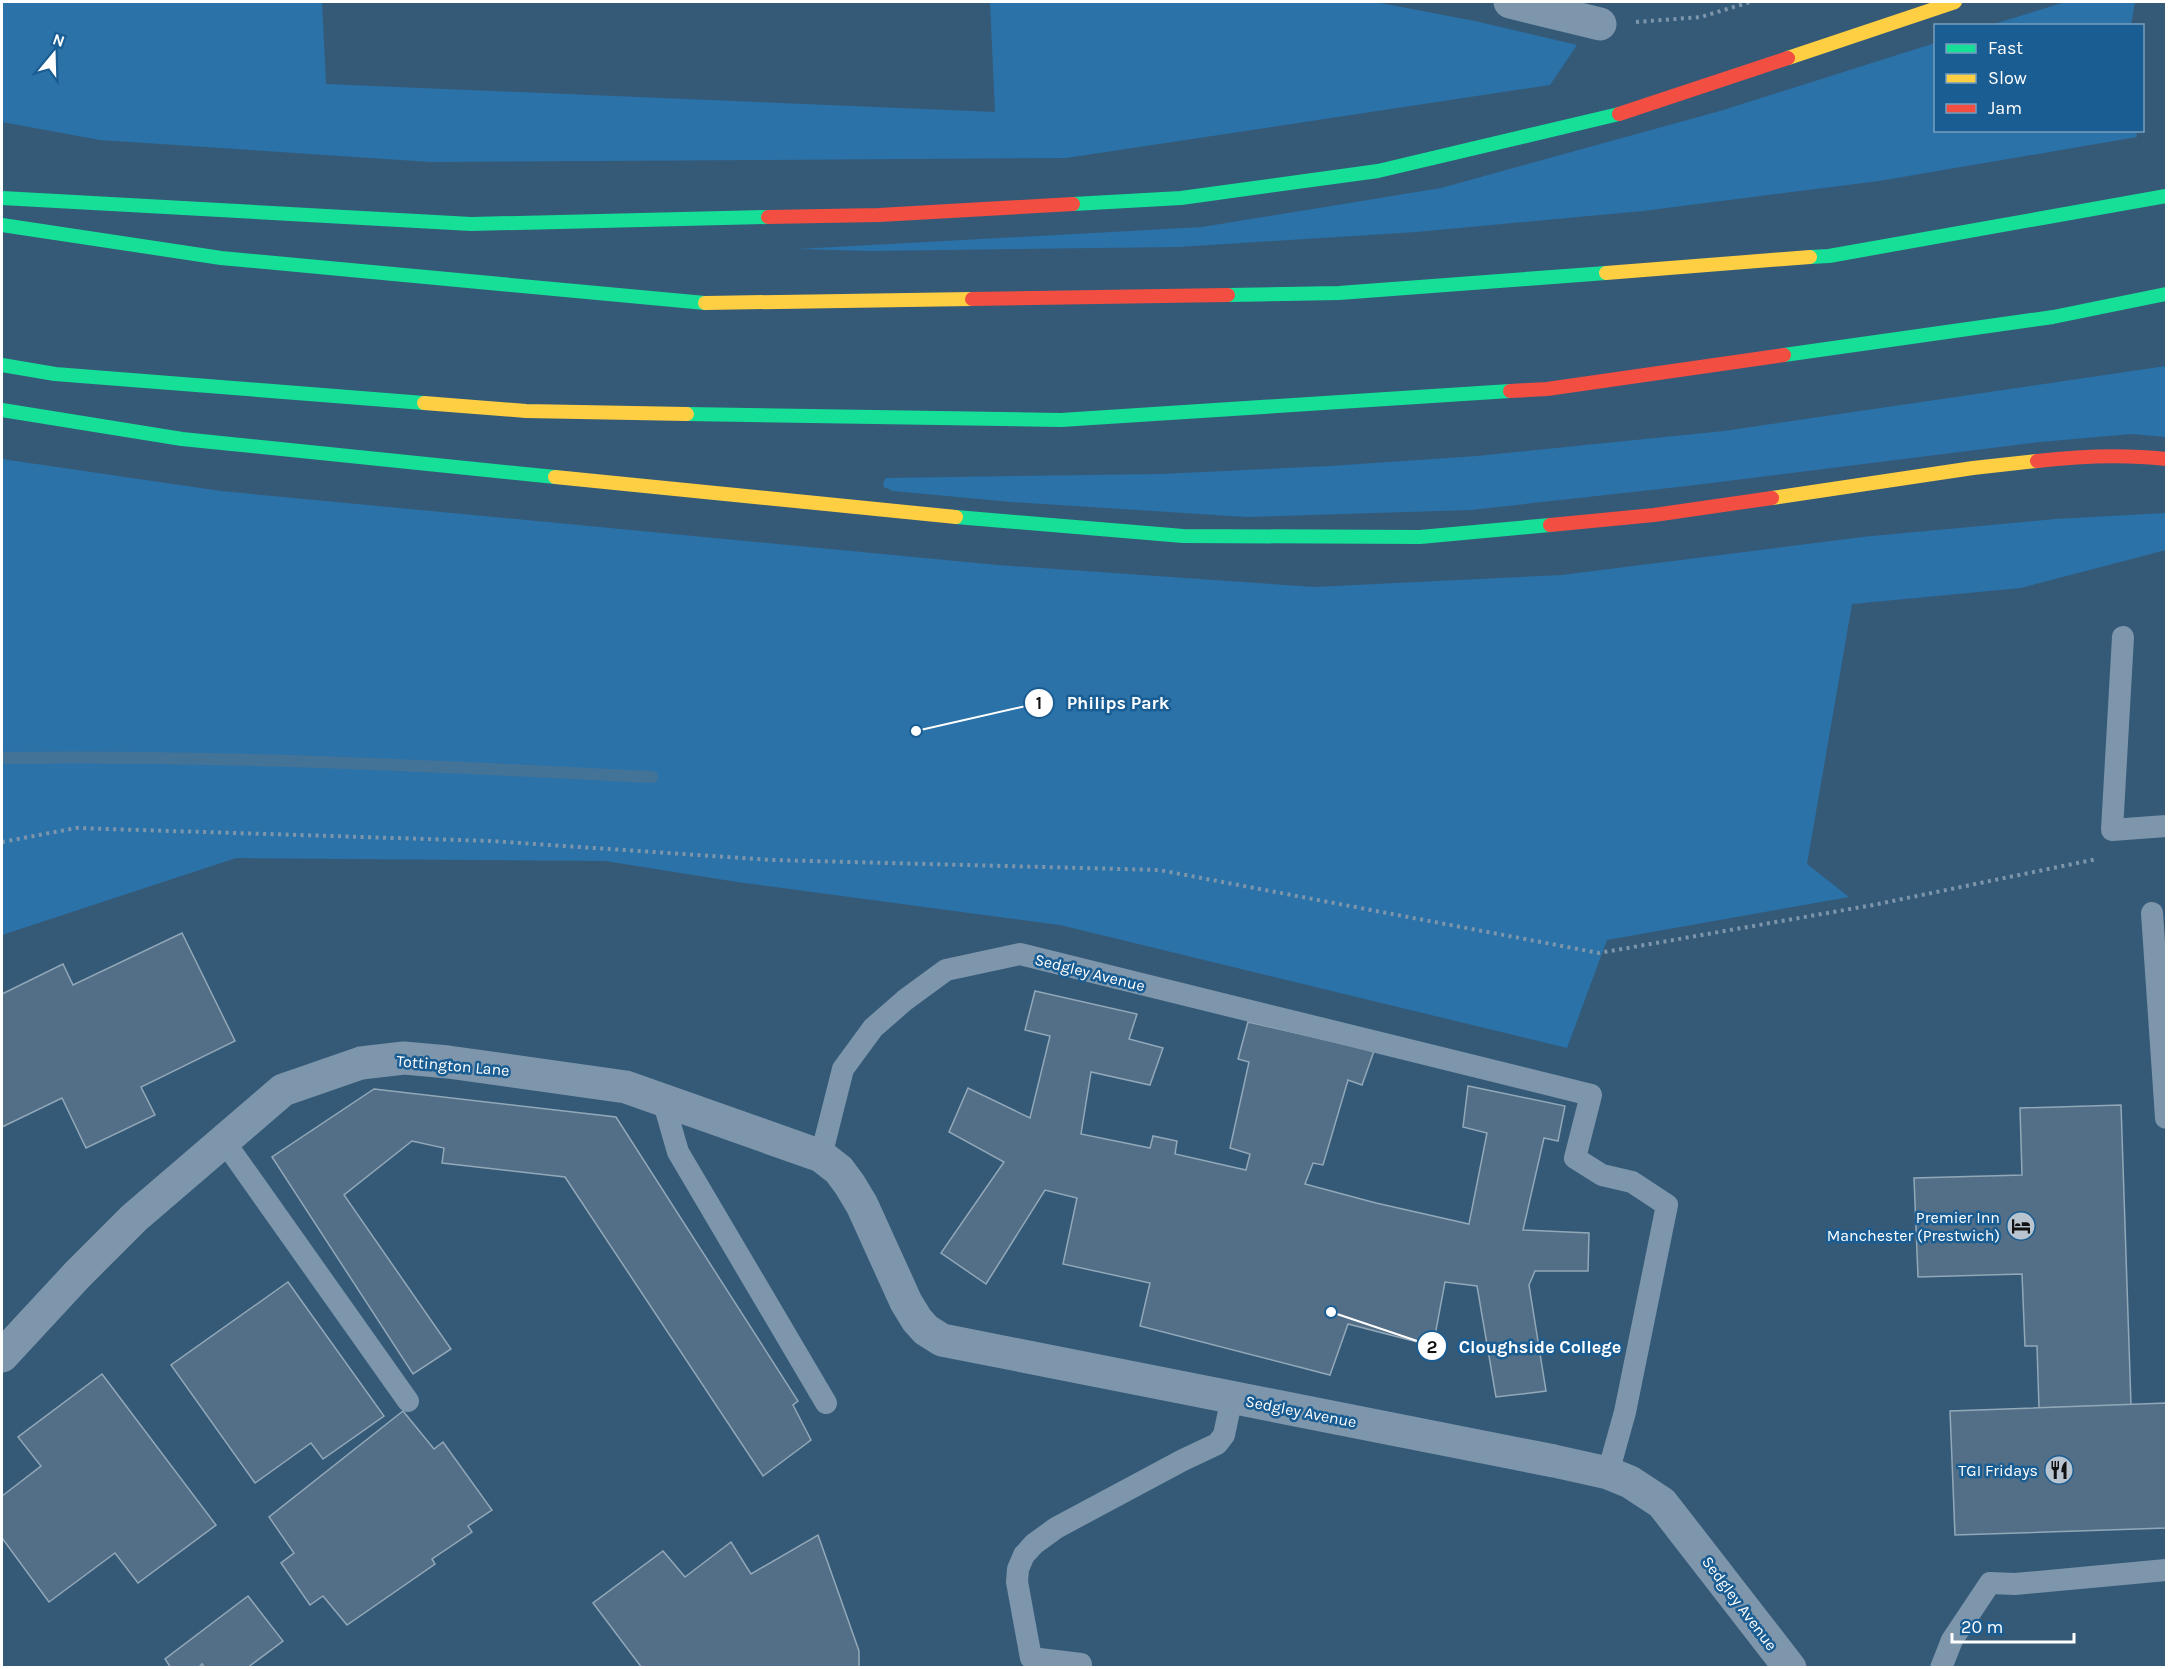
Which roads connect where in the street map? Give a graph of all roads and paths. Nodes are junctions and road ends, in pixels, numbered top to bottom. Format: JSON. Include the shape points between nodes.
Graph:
{"nodes":[{"id":1,"x":1510,"y":2,"type":"edge"},
{"id":2,"x":1750,"y":2,"type":"edge"},
{"id":3,"x":1955,"y":2,"type":"edge"},
{"id":4,"x":1600,"y":24,"type":"joint"},
{"id":5,"x":2166,"y":196,"type":"edge"},
{"id":6,"x":2,"y":198,"type":"edge"},
{"id":7,"x":2,"y":225,"type":"edge"},
{"id":8,"x":2166,"y":294,"type":"edge"},
{"id":9,"x":2,"y":365,"type":"edge"},
{"id":10,"x":2,"y":410,"type":"edge"},
{"id":11,"x":2084,"y":456,"type":"junction"},
{"id":12,"x":2166,"y":459,"type":"edge"},
{"id":13,"x":2135,"y":470,"type":"dead end"},
{"id":14,"x":2123,"y":637,"type":"dead end"},
{"id":15,"x":2166,"y":826,"type":"edge"},
{"id":16,"x":2,"y":842,"type":"edge"},
{"id":17,"x":2102,"y":858,"type":"dead end"},
{"id":18,"x":2152,"y":913,"type":"dead end"},
{"id":19,"x":663,"y":1100,"type":"junction"},
{"id":20,"x":2166,"y":1118,"type":"edge"},
{"id":21,"x":224,"y":1141,"type":"junction"},
{"id":22,"x":821,"y":1156,"type":"junction"},
{"id":23,"x":2,"y":1356,"type":"edge"},
{"id":24,"x":1232,"y":1397,"type":"junction"},
{"id":25,"x":408,"y":1401,"type":"dead end"},
{"id":26,"x":826,"y":1403,"type":"dead end"},
{"id":27,"x":1608,"y":1473,"type":"junction"},
{"id":28,"x":2166,"y":1570,"type":"edge"},
{"id":29,"x":1030,"y":1663,"type":"edge"},
{"id":30,"x":1081,"y":1664,"type":"dead end"},
{"id":31,"x":1790,"y":1668,"type":"edge"},
{"id":32,"x":1941,"y":1668,"type":"edge"}],
"edges":[{"from":1,"to":4,"type":"street"},
{"from":2,"to":4,"type":"path","via":[[1701,17]]},
{"from":3,"to":6,"type":"highway","via":[[1606,118],[1378,171],[1181,198],[879,215],[471,224]]},
{"from":5,"to":7,"type":"highway","via":[[1829,256],[1339,293],[721,303],[221,258]]},
{"from":8,"to":9,"type":"highway","via":[[2054,317],[1547,389],[1061,420],[526,411],[55,374]]},
{"from":10,"to":11,"type":"highway","via":[[182,439],[833,506],[1183,536],[1420,537],[1654,515],[1973,468]]},
{"from":11,"to":12,"type":"highway"},
{"from":11,"to":13,"type":"highway"},
{"from":14,"to":15,"type":"lane","via":[[2112,830]]},
{"from":16,"to":17,"type":"path","via":[[76,828],[490,841],[773,860],[1159,870],[1599,953],[1873,905]]},
{"from":18,"to":20,"type":"lane"},
{"from":19,"to":21,"type":"street","name":"Tottington Lane","via":[[615,1085],[404,1058],[361,1063],[283,1090]]},
{"from":19,"to":22,"type":"street","name":"Tottington Lane"},
{"from":19,"to":26,"type":"lane","via":[[678,1152]]},
{"from":21,"to":23,"type":"street","name":"Tottington Lane","via":[[134,1218]]},
{"from":21,"to":25,"type":"lane"},
{"from":22,"to":24,"type":"street","name":"Sedgley Avenue","via":[[838,1170],[856,1195],[917,1320],[942,1340]]},
{"from":22,"to":27,"type":"lane","name":"Sedgley Avenue","via":[[843,1069],[873,1028],[946,970],[1020,954],[1591,1095],[1575,1158],[1602,1174],[1632,1182],[1667,1205],[1625,1412]]},
{"from":24,"to":27,"type":"street","name":"Sedgley Avenue"},
{"from":24,"to":29,"type":"lane","via":[[1224,1435],[1217,1444],[1056,1528],[1024,1555],[1017,1582]]},
{"from":27,"to":31,"type":"street","name":"Sedgley Avenue","via":[[1662,1503]]},
{"from":28,"to":32,"type":"lane","via":[[2015,1584],[1990,1582],[1952,1640]]},
{"from":29,"to":30,"type":"lane"}]}
